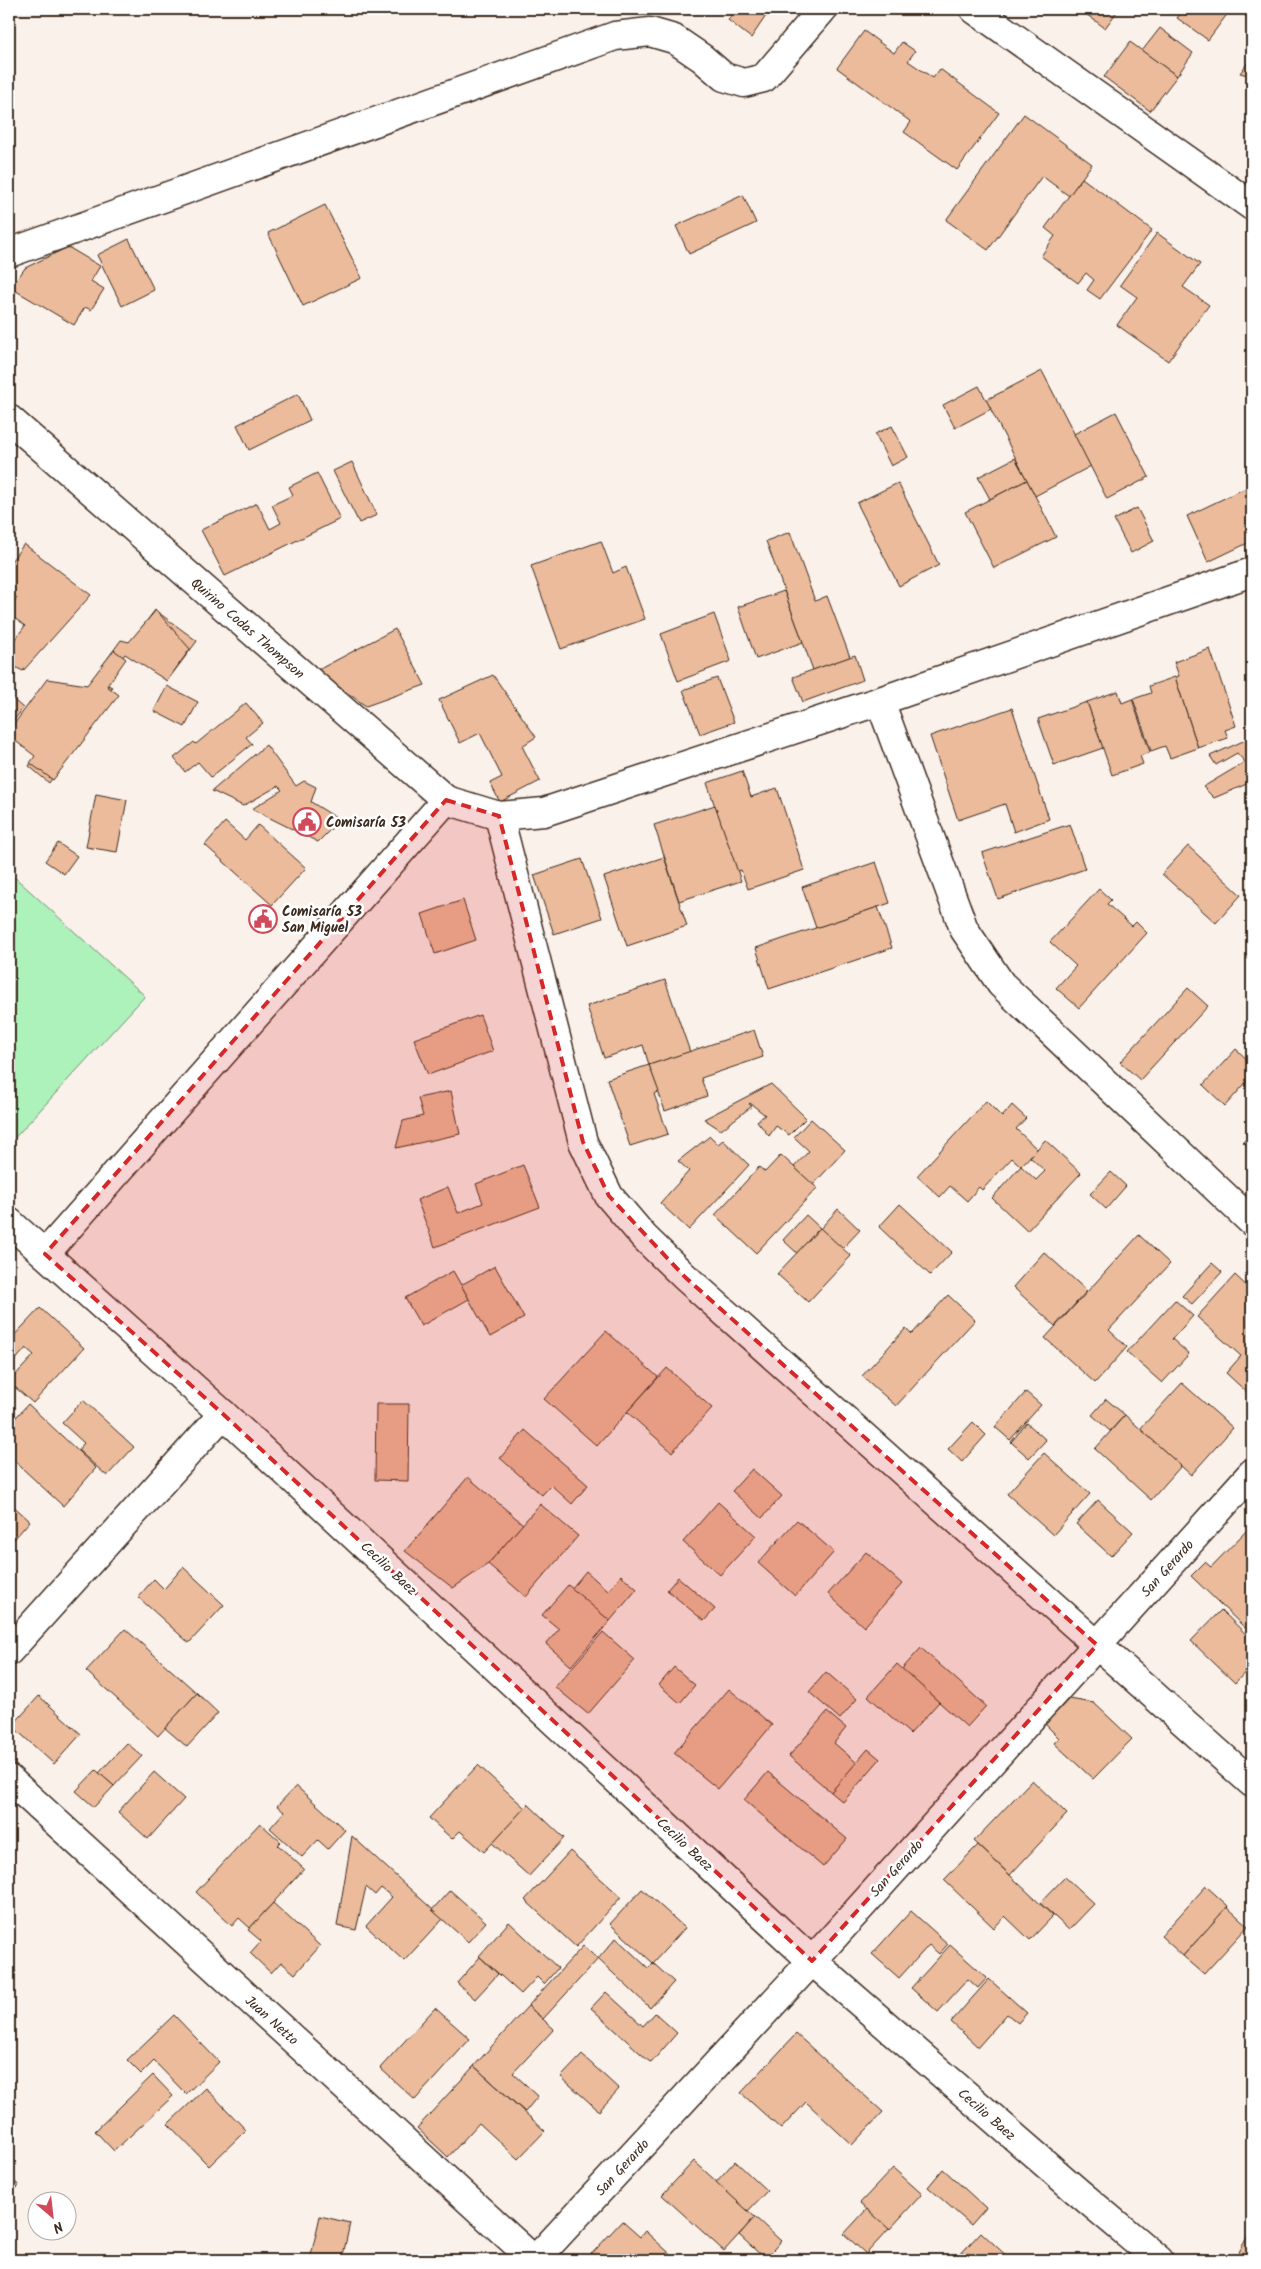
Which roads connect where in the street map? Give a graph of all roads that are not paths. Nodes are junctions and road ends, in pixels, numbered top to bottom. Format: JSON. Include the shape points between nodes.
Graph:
{"nodes":[{"id":1,"x":823,"y":9,"type":"edge"},
{"id":2,"x":974,"y":9,"type":"edge"},
{"id":3,"x":1252,"y":206,"type":"edge"},
{"id":4,"x":9,"y":253,"type":"edge"},
{"id":5,"x":9,"y":419,"type":"edge"},
{"id":6,"x":1252,"y":572,"type":"edge"},
{"id":7,"x":880,"y":701,"type":"junction"},
{"id":8,"x":446,"y":800,"type":"junction"},
{"id":9,"x":498,"y":816,"type":"junction"},
{"id":10,"x":9,"y":1222,"type":"edge"},
{"id":11,"x":1252,"y":1222,"type":"edge"},
{"id":12,"x":45,"y":1254,"type":"junction"},
{"id":13,"x":224,"y":1414,"type":"junction"},
{"id":14,"x":1252,"y":1473,"type":"edge"},
{"id":15,"x":1097,"y":1645,"type":"junction"},
{"id":16,"x":9,"y":1651,"type":"edge"},
{"id":17,"x":9,"y":1779,"type":"edge"},
{"id":18,"x":1252,"y":1783,"type":"edge"},
{"id":19,"x":812,"y":1961,"type":"junction"},
{"id":20,"x":535,"y":2260,"type":"edge"},
{"id":21,"x":1159,"y":2260,"type":"edge"}],
"edges":[{"from":1,"to":4,"type":"street","via":[[764,78],[744,83],[724,77],[674,39],[650,32],[615,36]]},
{"from":2,"to":3,"type":"street"},
{"from":5,"to":8,"type":"street","name":"Quirino Codas Thompson"},
{"from":6,"to":7,"type":"street"},
{"from":7,"to":9,"type":"street","via":[[544,812]]},
{"from":7,"to":11,"type":"street","via":[[964,929],[1001,984]]},
{"from":8,"to":9,"type":"street","name":"Quirino Codas Thompson"},
{"from":8,"to":12,"type":"street"},
{"from":9,"to":15,"type":"street","via":[[583,1142],[609,1196],[644,1237],[685,1277]]},
{"from":10,"to":12,"type":"street","name":"Cecilio Baez"},
{"from":12,"to":13,"type":"street","name":"Cecilio Baez"},
{"from":13,"to":16,"type":"street"},
{"from":13,"to":19,"type":"street","name":"Cecilio Baez"},
{"from":14,"to":15,"type":"street","name":"San Gerardo"},
{"from":15,"to":18,"type":"street"},
{"from":15,"to":19,"type":"street","name":"San Gerardo"},
{"from":17,"to":20,"type":"street","name":"Juan Netto"},
{"from":19,"to":20,"type":"street","name":"San Gerardo"},
{"from":19,"to":21,"type":"street","name":"Cecilio Baez"}]}
